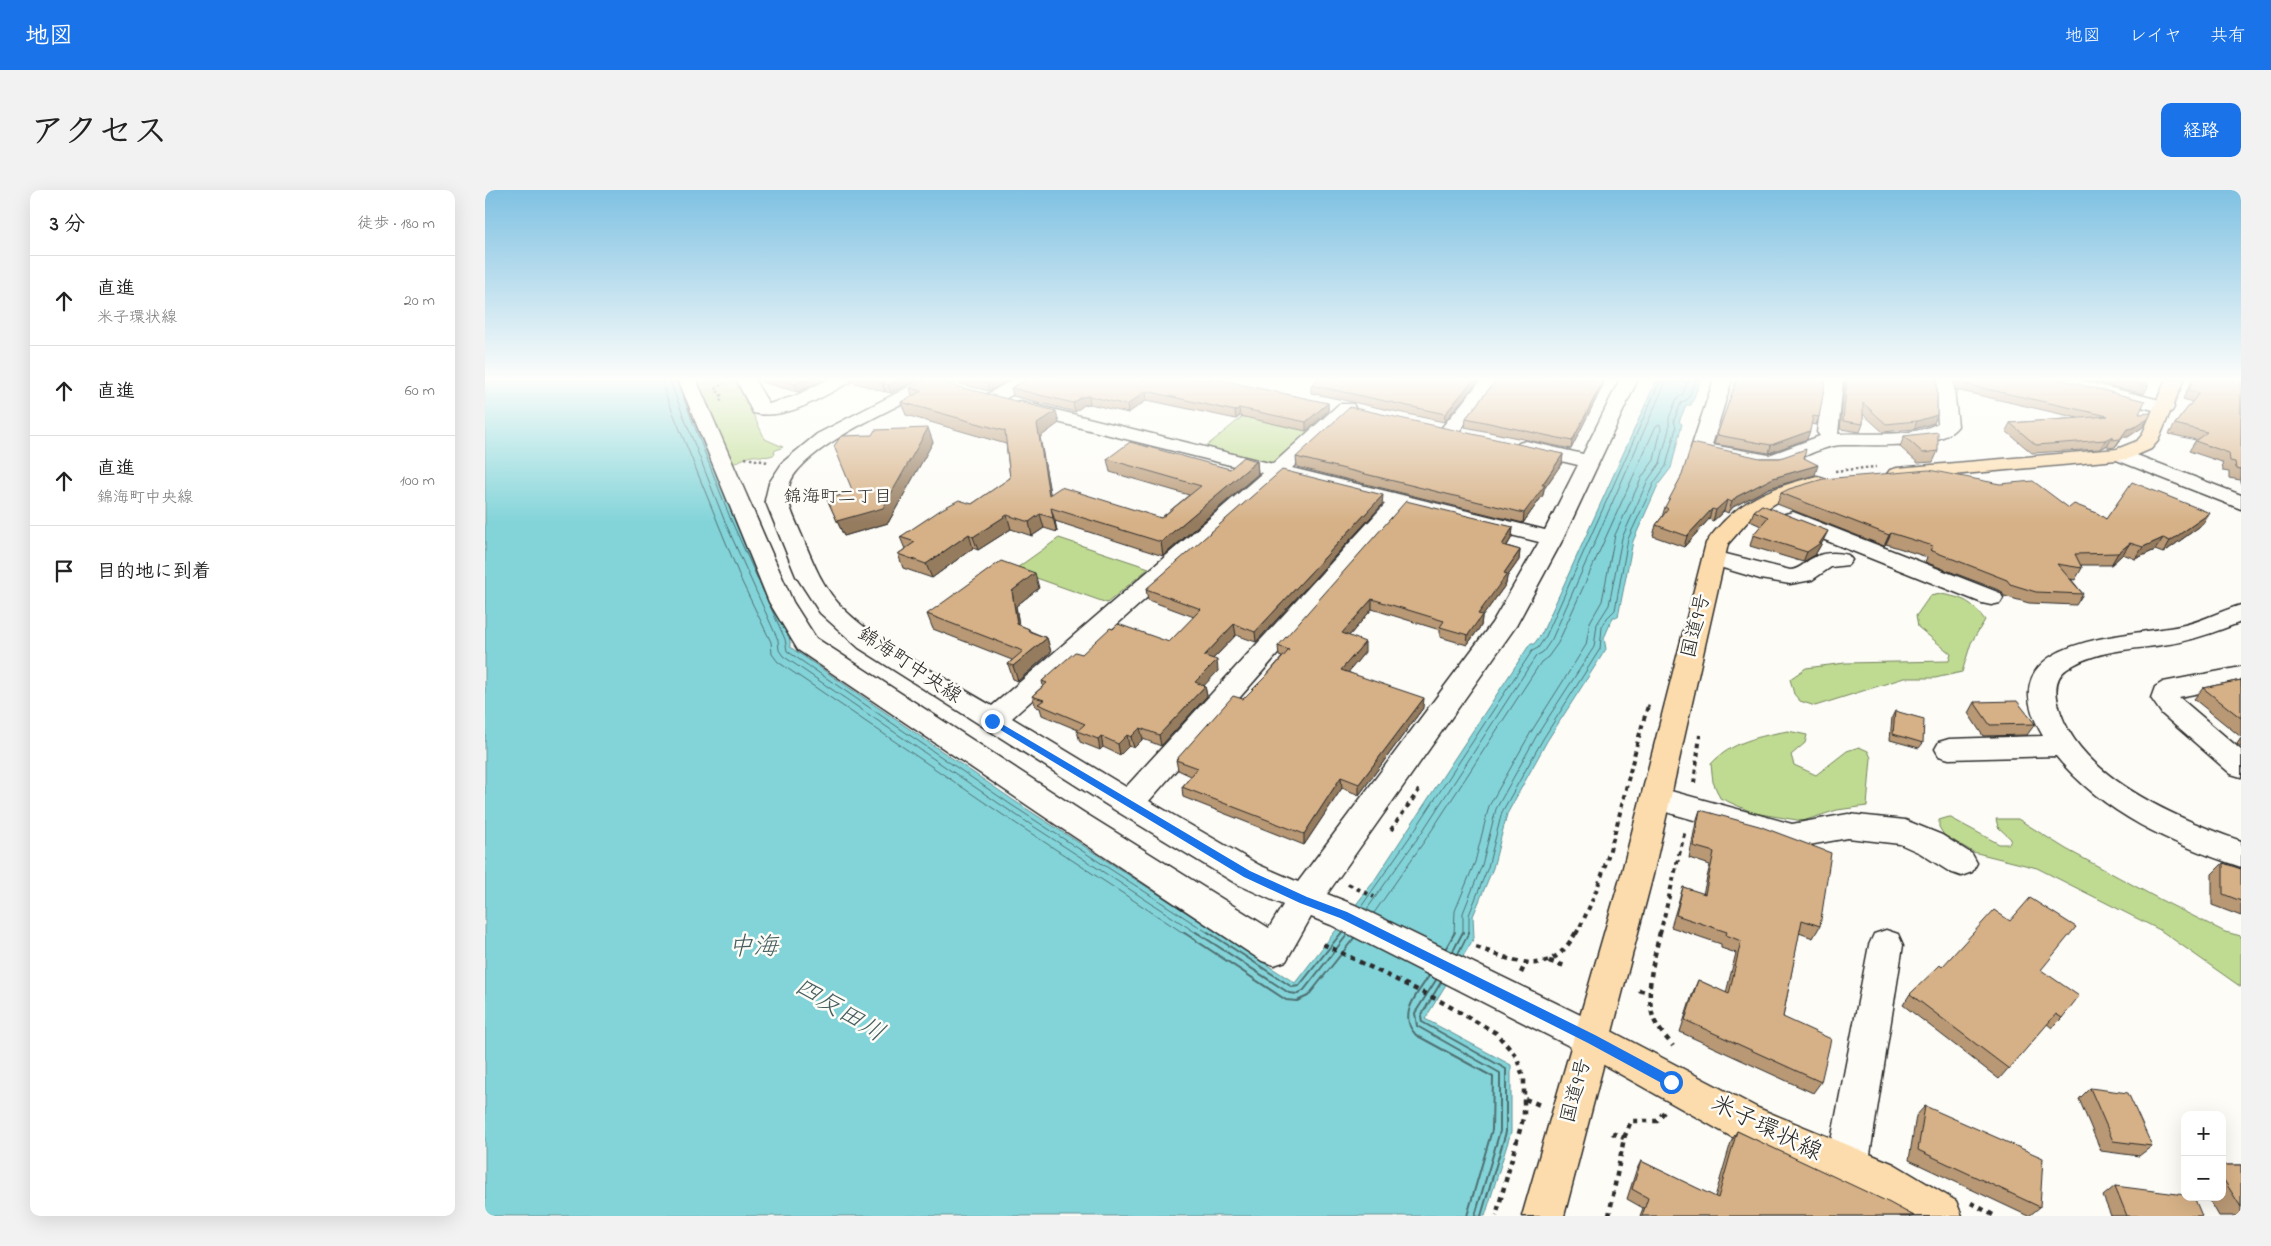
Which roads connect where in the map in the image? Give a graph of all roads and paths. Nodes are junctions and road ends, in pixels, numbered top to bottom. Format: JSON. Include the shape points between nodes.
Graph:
{"nodes":[{"id":1,"x":707,"y":427,"type":"edge"},
{"id":2,"x":855,"y":427,"type":"edge"},
{"id":3,"x":1104,"y":427,"type":"edge"},
{"id":4,"x":1325,"y":427,"type":"edge"},
{"id":5,"x":1435,"y":427,"type":"edge"},
{"id":6,"x":1462,"y":427,"type":"edge"},
{"id":7,"x":1605,"y":427,"type":"edge"},
{"id":8,"x":1708,"y":427,"type":"edge"},
{"id":9,"x":1828,"y":427,"type":"edge"},
{"id":10,"x":1947,"y":427,"type":"edge"},
{"id":11,"x":2156,"y":427,"type":"edge"},
{"id":12,"x":1832,"y":440,"type":"junction"},
{"id":13,"x":1505,"y":443,"type":"edge"},
{"id":14,"x":2121,"y":455,"type":"junction"},
{"id":15,"x":1588,"y":461,"type":"junction"},
{"id":16,"x":771,"y":462,"type":"dead end"},
{"id":17,"x":767,"y":467,"type":"dead end"},
{"id":18,"x":1278,"y":470,"type":"junction"},
{"id":19,"x":1876,"y":472,"type":"joint"},
{"id":20,"x":1840,"y":475,"type":"joint"},
{"id":21,"x":1401,"y":501,"type":"junction"},
{"id":22,"x":2241,"y":503,"type":"edge"},
{"id":23,"x":1758,"y":505,"type":"junction"},
{"id":24,"x":1552,"y":539,"type":"junction"},
{"id":25,"x":1714,"y":558,"type":"junction"},
{"id":26,"x":1840,"y":560,"type":"dead end"},
{"id":27,"x":1991,"y":598,"type":"dead end"},
{"id":28,"x":2241,"y":613,"type":"edge"},
{"id":29,"x":2241,"y":676,"type":"edge"},
{"id":30,"x":1651,"y":696,"type":"dead end"},
{"id":31,"x":992,"y":721,"type":"junction"},
{"id":32,"x":2064,"y":746,"type":"junction"},
{"id":33,"x":1949,"y":749,"type":"dead end"},
{"id":34,"x":2241,"y":766,"type":"edge"},
{"id":35,"x":1656,"y":798,"type":"junction"},
{"id":36,"x":1129,"y":804,"type":"junction"},
{"id":37,"x":1687,"y":821,"type":"dead end"},
{"id":38,"x":2241,"y":854,"type":"edge"},
{"id":39,"x":1961,"y":862,"type":"dead end"},
{"id":40,"x":1304,"y":900,"type":"junction"},
{"id":41,"x":1323,"y":944,"type":"dead end"},
{"id":42,"x":1886,"y":945,"type":"dead end"},
{"id":43,"x":1548,"y":961,"type":"junction"},
{"id":44,"x":1471,"y":962,"type":"junction"},
{"id":45,"x":1526,"y":962,"type":"junction"},
{"id":46,"x":1565,"y":966,"type":"dead end"},
{"id":47,"x":1521,"y":974,"type":"dead end"},
{"id":48,"x":1639,"y":990,"type":"dead end"},
{"id":49,"x":1650,"y":994,"type":"junction"},
{"id":50,"x":1591,"y":1039,"type":"junction"},
{"id":51,"x":1678,"y":1052,"type":"dead end"},
{"id":52,"x":1525,"y":1099,"type":"junction"},
{"id":53,"x":1542,"y":1105,"type":"dead end"},
{"id":54,"x":1664,"y":1112,"type":"dead end"},
{"id":55,"x":1612,"y":1133,"type":"dead end"},
{"id":56,"x":1624,"y":1138,"type":"junction"},
{"id":57,"x":1847,"y":1167,"type":"junction"},
{"id":58,"x":1955,"y":1208,"type":"edge"},
{"id":59,"x":1495,"y":1216,"type":"edge"},
{"id":60,"x":1543,"y":1216,"type":"edge"},
{"id":61,"x":1609,"y":1216,"type":"edge"},
{"id":62,"x":1995,"y":1216,"type":"edge"}],
"edges":[{"from":1,"to":40,"type":"street","via":[[781,602],[807,644],[1274,950]]},
{"from":2,"to":31,"type":"street","name":"錦海町中央線","via":[[824,438],[789,466],[779,482],[776,500],[808,576],[829,608],[868,642]]},
{"from":3,"to":18,"type":"street"},
{"from":4,"to":18,"type":"street"},
{"from":5,"to":6,"type":"street","via":[[1459,432]]},
{"from":7,"to":15,"type":"street"},
{"from":8,"to":12,"type":"street","via":[[1701,448],[1768,462],[1816,442]]},
{"from":9,"to":12,"type":"street"},
{"from":10,"to":12,"type":"street","via":[[1941,432],[1892,440]]},
{"from":11,"to":14,"type":"main road","via":[[2144,445]]},
{"from":13,"to":15,"type":"street"},
{"from":14,"to":19,"type":"main road"},
{"from":14,"to":22,"type":"street"},
{"from":15,"to":24,"type":"street"},
{"from":16,"to":17,"type":"path"},
{"from":18,"to":21,"type":"street"},
{"from":18,"to":31,"type":"street"},
{"from":19,"to":20,"type":"path"},
{"from":20,"to":23,"type":"main road","name":"国道9号","via":[[1777,494]]},
{"from":21,"to":24,"type":"street"},
{"from":21,"to":36,"type":"street"},
{"from":23,"to":25,"type":"main road","name":"国道9号","via":[[1742,514],[1717,543]]},
{"from":23,"to":27,"type":"street"},
{"from":24,"to":40,"type":"street","via":[[1503,626]]},
{"from":25,"to":26,"type":"street","via":[[1783,576],[1799,577],[1821,562]]},
{"from":25,"to":35,"type":"main road","name":"国道9号"},
{"from":28,"to":32,"type":"street","via":[[2181,634],[2075,653],[2056,665],[2043,678],[2042,698],[2048,721]]},
{"from":29,"to":34,"type":"street","via":[[2173,688],[2165,693],[2172,707]]},
{"from":30,"to":43,"type":"path","via":[[1627,787],[1585,915],[1570,947]]},
{"from":31,"to":36,"type":"street","name":"錦海町中央線"},
{"from":32,"to":33,"type":"street"},
{"from":32,"to":38,"type":"street","via":[[2085,770],[2139,810],[2168,826]]},
{"from":35,"to":39,"type":"street","via":[[1793,836],[1848,826],[1905,832]]},
{"from":35,"to":50,"type":"main road","name":"国道9号"},
{"from":36,"to":40,"type":"street","name":"錦海町中央線","via":[[1247,874]]},
{"from":37,"to":49,"type":"path","via":[[1651,970]]},
{"from":40,"to":44,"type":"street","name":"錦海町中央線","via":[[1351,897]]},
{"from":41,"to":52,"type":"path","via":[[1441,1001],[1496,1033],[1516,1056],[1524,1079]]},
{"from":42,"to":57,"type":"street"},
{"from":43,"to":45,"type":"path"},
{"from":43,"to":46,"type":"path"},
{"from":44,"to":45,"type":"path"},
{"from":44,"to":50,"type":"street","name":"錦海町中央線"},
{"from":45,"to":47,"type":"path"},
{"from":48,"to":49,"type":"path"},
{"from":49,"to":51,"type":"path","via":[[1653,1019]]},
{"from":50,"to":57,"type":"main road","name":"米子環状線","via":[[1744,1122]]},
{"from":50,"to":60,"type":"main road","name":"国道9号"},
{"from":52,"to":53,"type":"path"},
{"from":52,"to":59,"type":"path","via":[[1520,1134]]},
{"from":54,"to":56,"type":"path","via":[[1657,1121],[1631,1121]]},
{"from":55,"to":56,"type":"path"},
{"from":56,"to":61,"type":"path"},
{"from":57,"to":58,"type":"main road","name":"米子環状線"},
{"from":58,"to":62,"type":"path"}]}
